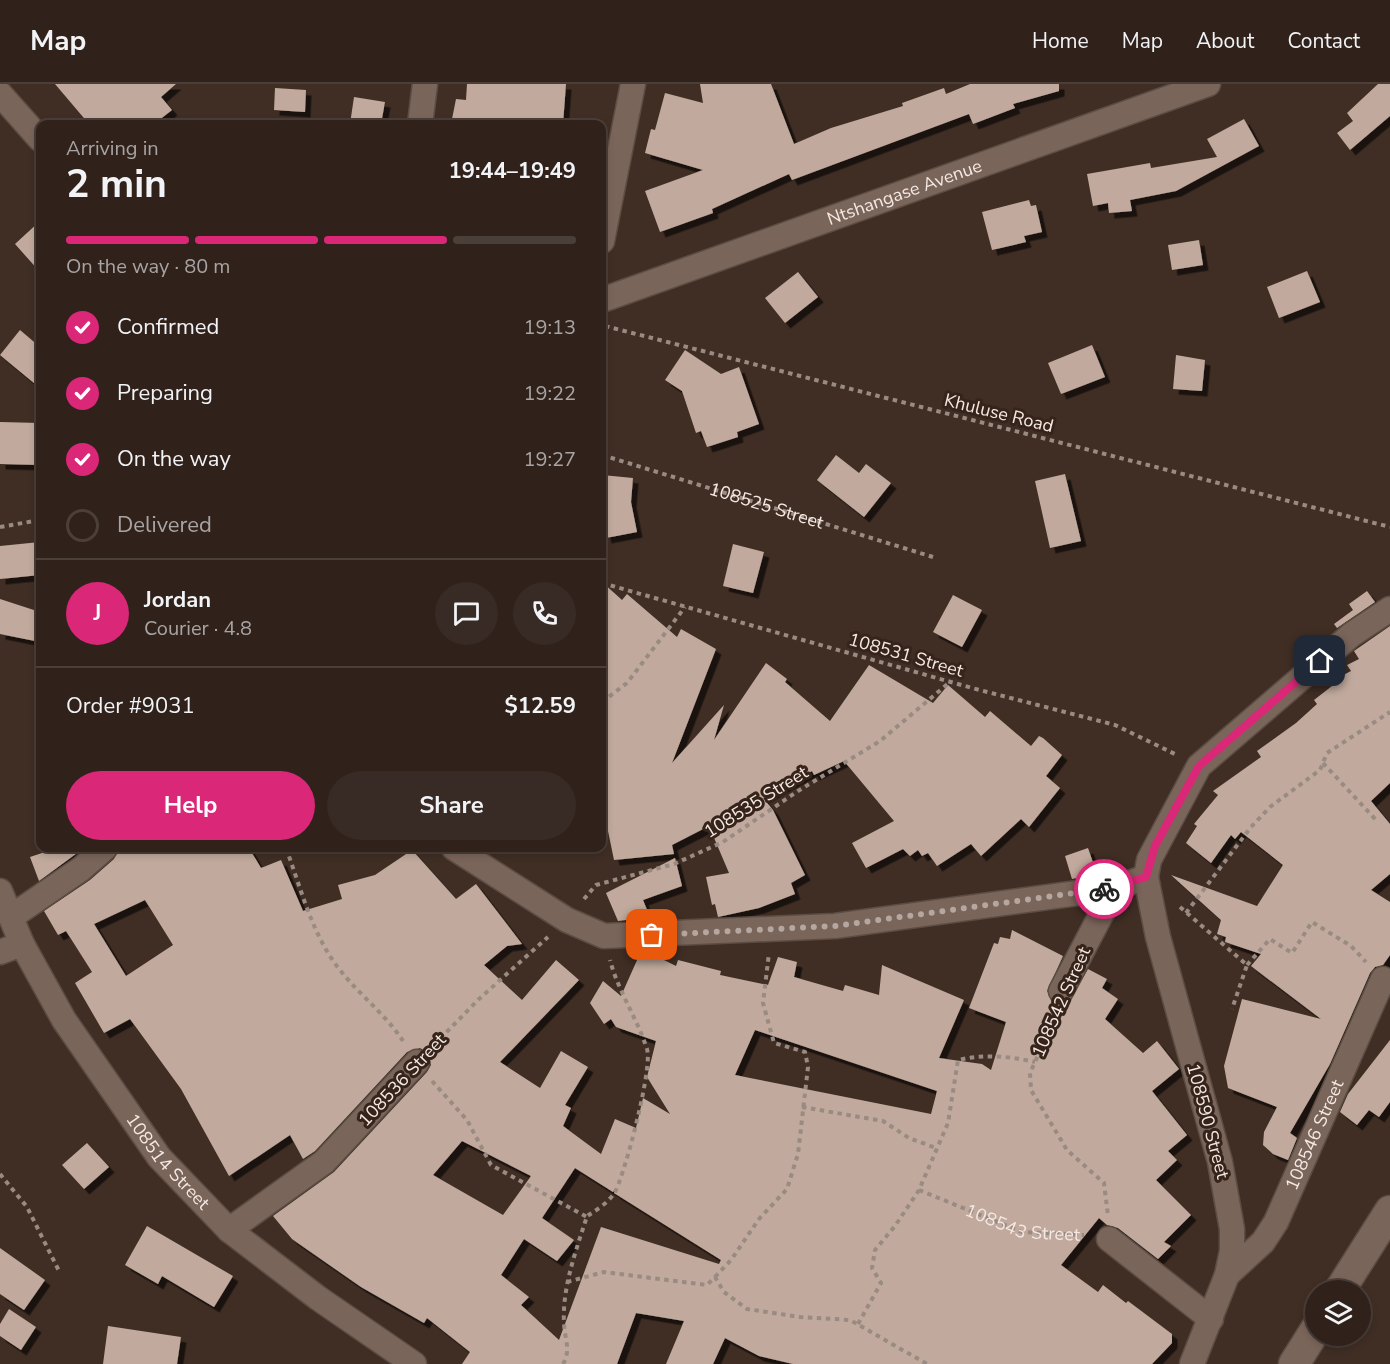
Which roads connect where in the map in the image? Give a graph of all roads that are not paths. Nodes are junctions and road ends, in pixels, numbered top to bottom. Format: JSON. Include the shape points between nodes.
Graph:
{"nodes":[{"id":1,"x":425,"y":84,"type":"edge"},
{"id":2,"x":633,"y":84,"type":"edge"},
{"id":3,"x":1208,"y":84,"type":"edge"},
{"id":4,"x":0,"y":94,"type":"edge"},
{"id":5,"x":420,"y":120,"type":"edge"},
{"id":6,"x":36,"y":134,"type":"edge"},
{"id":7,"x":606,"y":221,"type":"edge"},
{"id":8,"x":606,"y":299,"type":"edge"},
{"id":9,"x":1390,"y":609,"type":"edge"},
{"id":10,"x":100,"y":852,"type":"edge"},
{"id":11,"x":460,"y":852,"type":"edge"},
{"id":12,"x":1146,"y":877,"type":"junction"},
{"id":13,"x":1115,"y":888,"type":"junction"},
{"id":14,"x":0,"y":891,"type":"edge"},
{"id":15,"x":11,"y":917,"type":"junction"},
{"id":16,"x":11,"y":948,"type":"edge"},
{"id":17,"x":1383,"y":979,"type":"road end"},
{"id":18,"x":1061,"y":991,"type":"road end"},
{"id":19,"x":417,"y":1062,"type":"road end"},
{"id":20,"x":1390,"y":1211,"type":"edge"},
{"id":21,"x":229,"y":1230,"type":"junction"},
{"id":22,"x":1109,"y":1239,"type":"road end"},
{"id":23,"x":1227,"y":1275,"type":"junction"},
{"id":24,"x":1346,"y":1280,"type":"edge"},
{"id":25,"x":1211,"y":1319,"type":"junction"},
{"id":26,"x":1305,"y":1346,"type":"edge"},
{"id":27,"x":414,"y":1364,"type":"edge"},
{"id":28,"x":1192,"y":1364,"type":"edge"},
{"id":29,"x":1294,"y":1364,"type":"edge"}],
"edges":[{"from":1,"to":5,"type":"street"},
{"from":2,"to":7,"type":"street"},
{"from":3,"to":8,"type":"street","name":"Ntshangase Avenue"},
{"from":4,"to":6,"type":"street"},
{"from":9,"to":12,"type":"street","name":"108590 Street","via":[[1351,635],[1199,766],[1155,846]]},
{"from":10,"to":15,"type":"street"},
{"from":11,"to":13,"type":"street","via":[[567,920],[604,936],[835,926]]},
{"from":12,"to":13,"type":"street"},
{"from":12,"to":23,"type":"street","name":"108590 Street","via":[[1158,937],[1227,1195],[1232,1251]]},
{"from":13,"to":18,"type":"street","name":"108542 Street"},
{"from":14,"to":15,"type":"street","name":"108514 Street"},
{"from":15,"to":16,"type":"street","name":"108514 Street"},
{"from":16,"to":21,"type":"street","name":"108514 Street","via":[[159,1157]]},
{"from":17,"to":23,"type":"street","name":"108546 Street","via":[[1276,1222],[1263,1242]]},
{"from":19,"to":21,"type":"street","name":"108536 Street","via":[[324,1162]]},
{"from":20,"to":24,"type":"street"},
{"from":21,"to":27,"type":"street","name":"108514 Street"},
{"from":22,"to":25,"type":"street"},
{"from":23,"to":25,"type":"street","name":"108590 Street"},
{"from":25,"to":28,"type":"street","name":"108590 Street"},
{"from":26,"to":29,"type":"street"}]}
